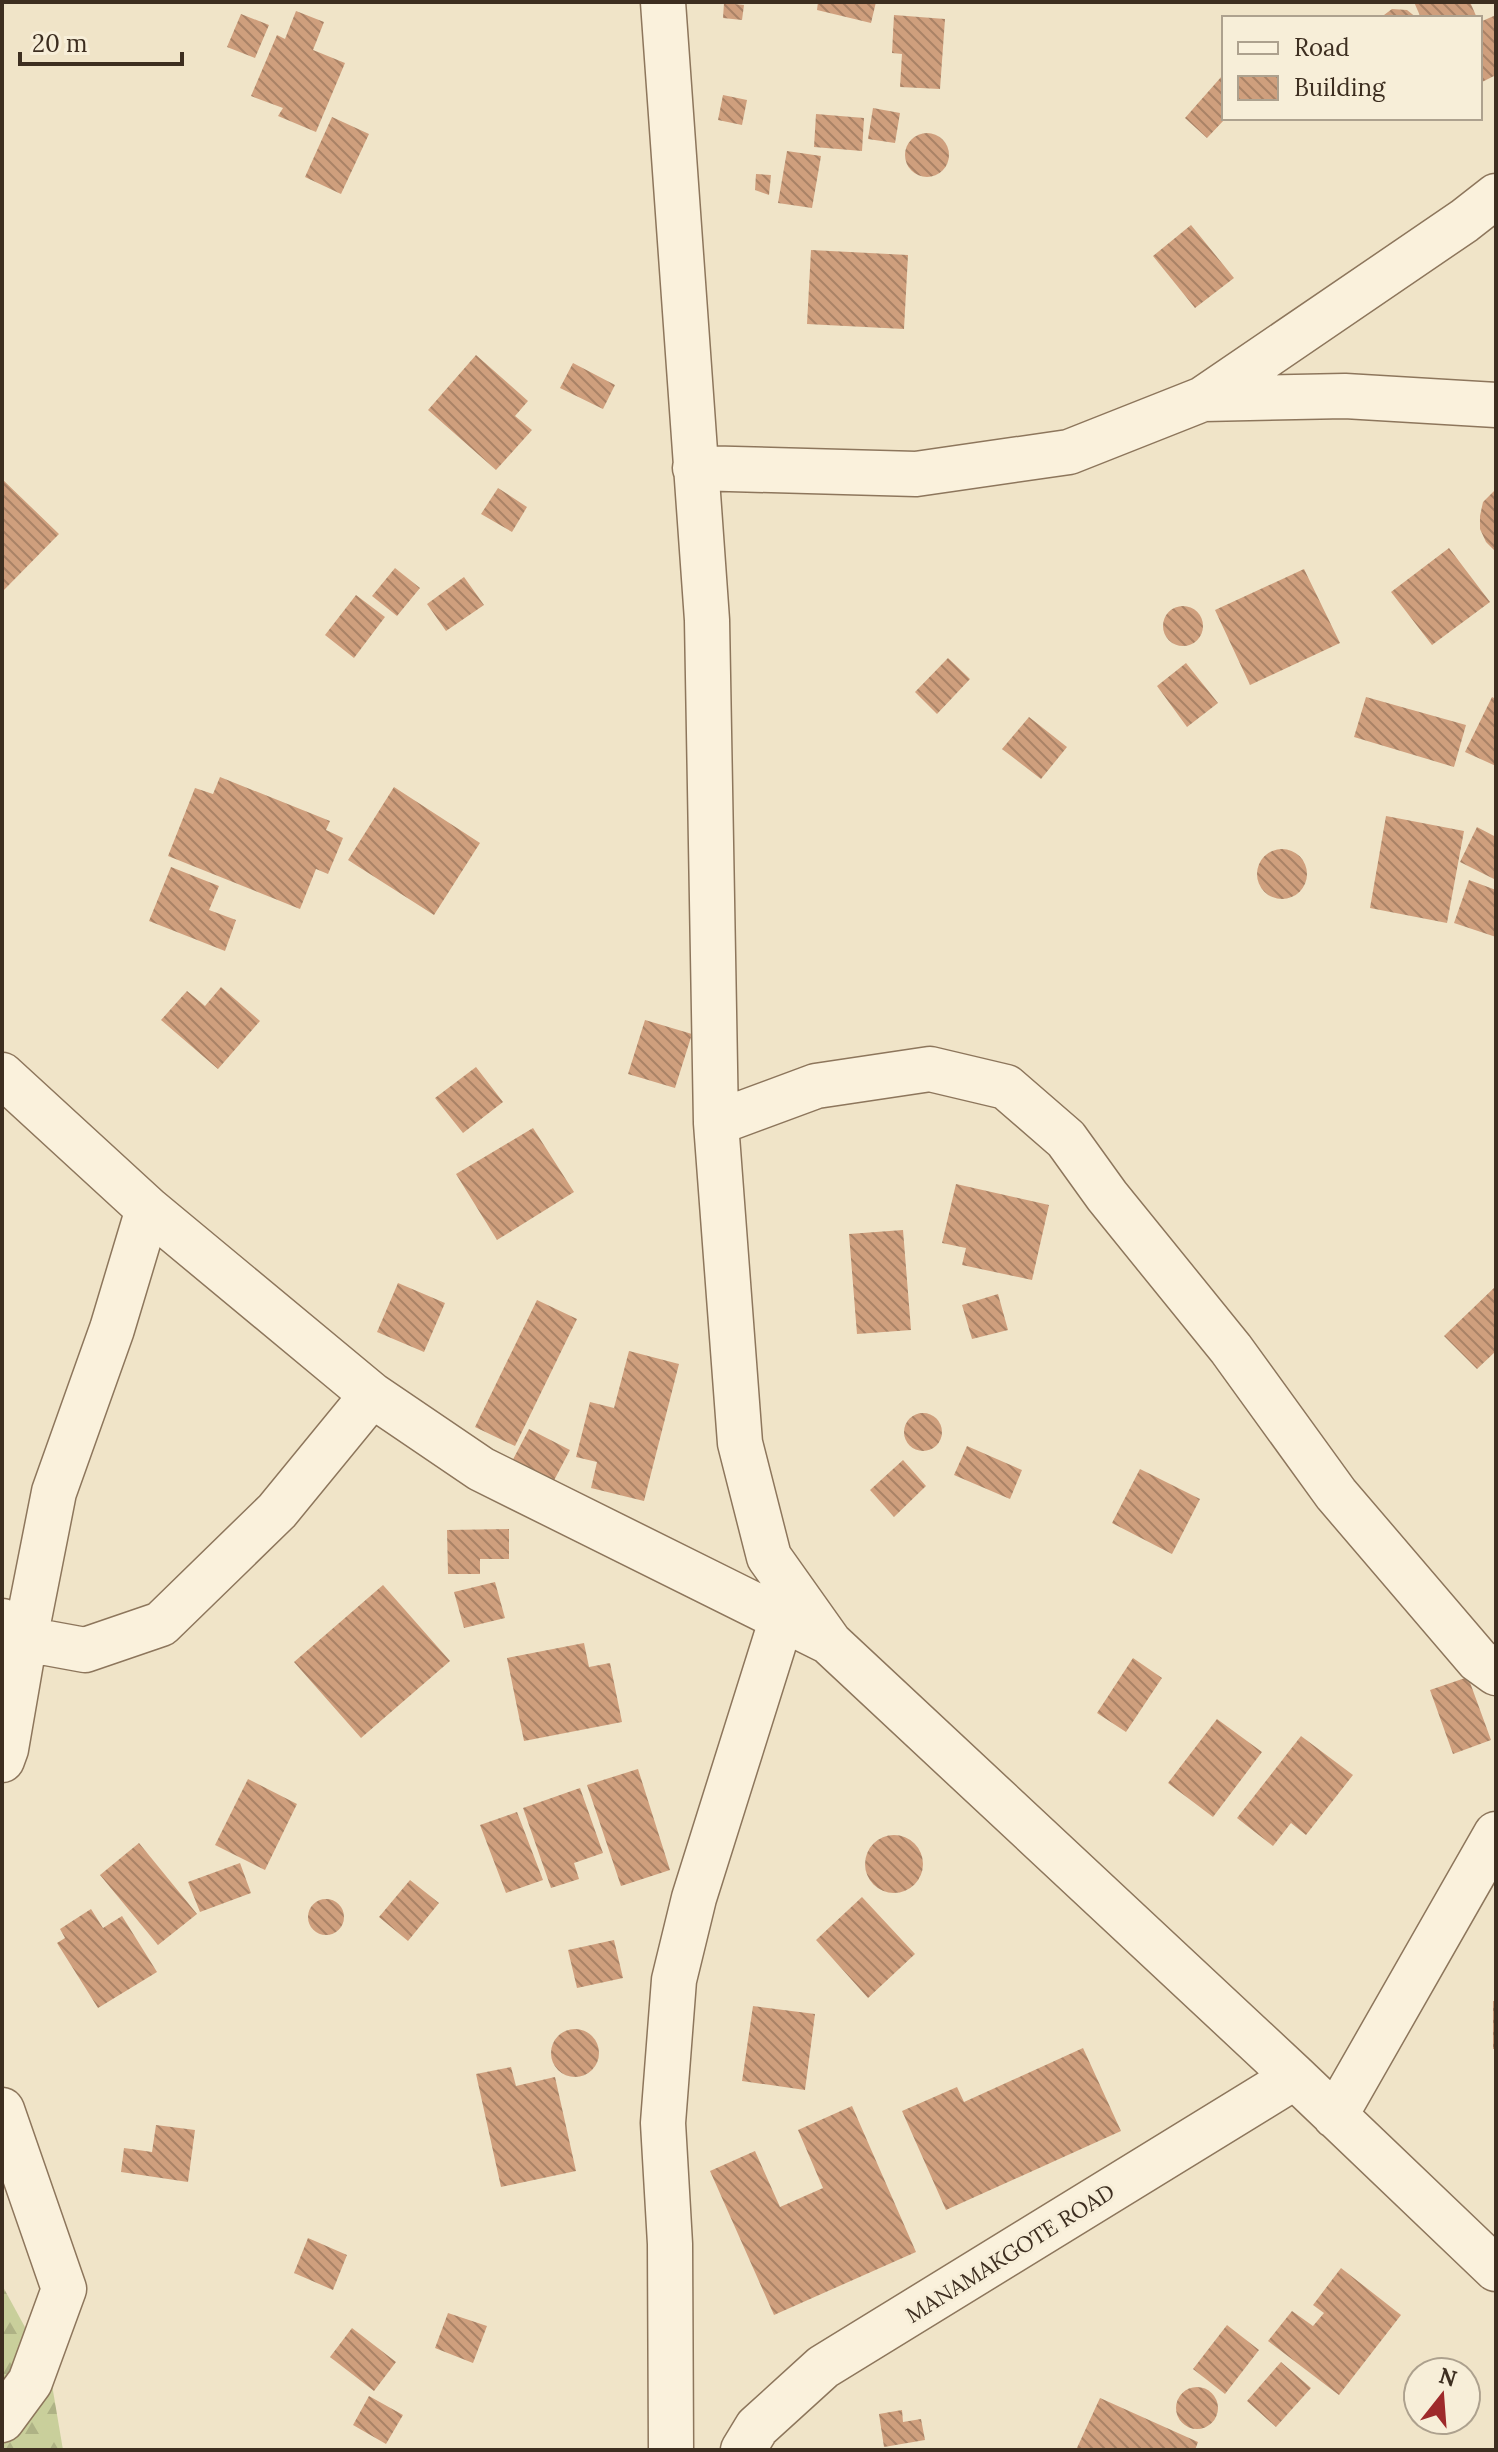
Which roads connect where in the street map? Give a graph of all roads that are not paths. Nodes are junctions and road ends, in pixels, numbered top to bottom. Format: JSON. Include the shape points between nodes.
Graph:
{"nodes":[{"id":1,"x":663,"y":2,"type":"edge"},
{"id":2,"x":1496,"y":196,"type":"edge"},
{"id":3,"x":1203,"y":399,"type":"junction"},
{"id":4,"x":1496,"y":405,"type":"edge"},
{"id":5,"x":695,"y":468,"type":"junction"},
{"id":6,"x":2,"y":1075,"type":"edge"},
{"id":7,"x":716,"y":1123,"type":"junction"},
{"id":8,"x":148,"y":1209,"type":"junction"},
{"id":9,"x":372,"y":1395,"type":"junction"},
{"id":10,"x":782,"y":1618,"type":"junction"},
{"id":11,"x":13,"y":1630,"type":"edge"},
{"id":12,"x":830,"y":1643,"type":"junction"},
{"id":13,"x":1496,"y":1673,"type":"edge"},
{"id":14,"x":2,"y":1760,"type":"edge"},
{"id":15,"x":1496,"y":1834,"type":"edge"},
{"id":16,"x":1295,"y":2077,"type":"junction"},
{"id":17,"x":2,"y":2110,"type":"edge"},
{"id":18,"x":1335,"y":2116,"type":"junction"},
{"id":19,"x":1496,"y":2269,"type":"edge"},
{"id":20,"x":2,"y":2420,"type":"edge"},
{"id":21,"x":671,"y":2450,"type":"edge"},
{"id":22,"x":743,"y":2450,"type":"edge"}],
"edges":[{"from":1,"to":5,"type":"street"},
{"from":2,"to":3,"type":"street"},
{"from":3,"to":4,"type":"street","via":[[1345,396]]},
{"from":3,"to":5,"type":"street","via":[[1069,452],[916,474]]},
{"from":5,"to":7,"type":"street","via":[[707,620]]},
{"from":6,"to":8,"type":"street"},
{"from":7,"to":12,"type":"street","via":[[740,1443],[769,1557]]},
{"from":7,"to":13,"type":"street","via":[[816,1086],[930,1069],[1006,1087],[1066,1139],[1231,1349],[1336,1494],[1478,1660]]},
{"from":8,"to":9,"type":"street"},
{"from":8,"to":11,"type":"street"},
{"from":9,"to":10,"type":"street","via":[[481,1469]]},
{"from":9,"to":11,"type":"street","via":[[277,1511],[161,1624],[85,1650]]},
{"from":10,"to":12,"type":"street"},
{"from":10,"to":21,"type":"street","via":[[694,1898],[674,1980],[663,2123],[670,2244]]},
{"from":11,"to":14,"type":"street"},
{"from":12,"to":16,"type":"street"},
{"from":15,"to":18,"type":"street"},
{"from":16,"to":18,"type":"street"},
{"from":16,"to":22,"type":"street","name":"MANAMAKGOTE ROAD","via":[[823,2367],[757,2427]]},
{"from":17,"to":20,"type":"street","via":[[64,2289],[30,2382]]},
{"from":18,"to":19,"type":"street"}]}
